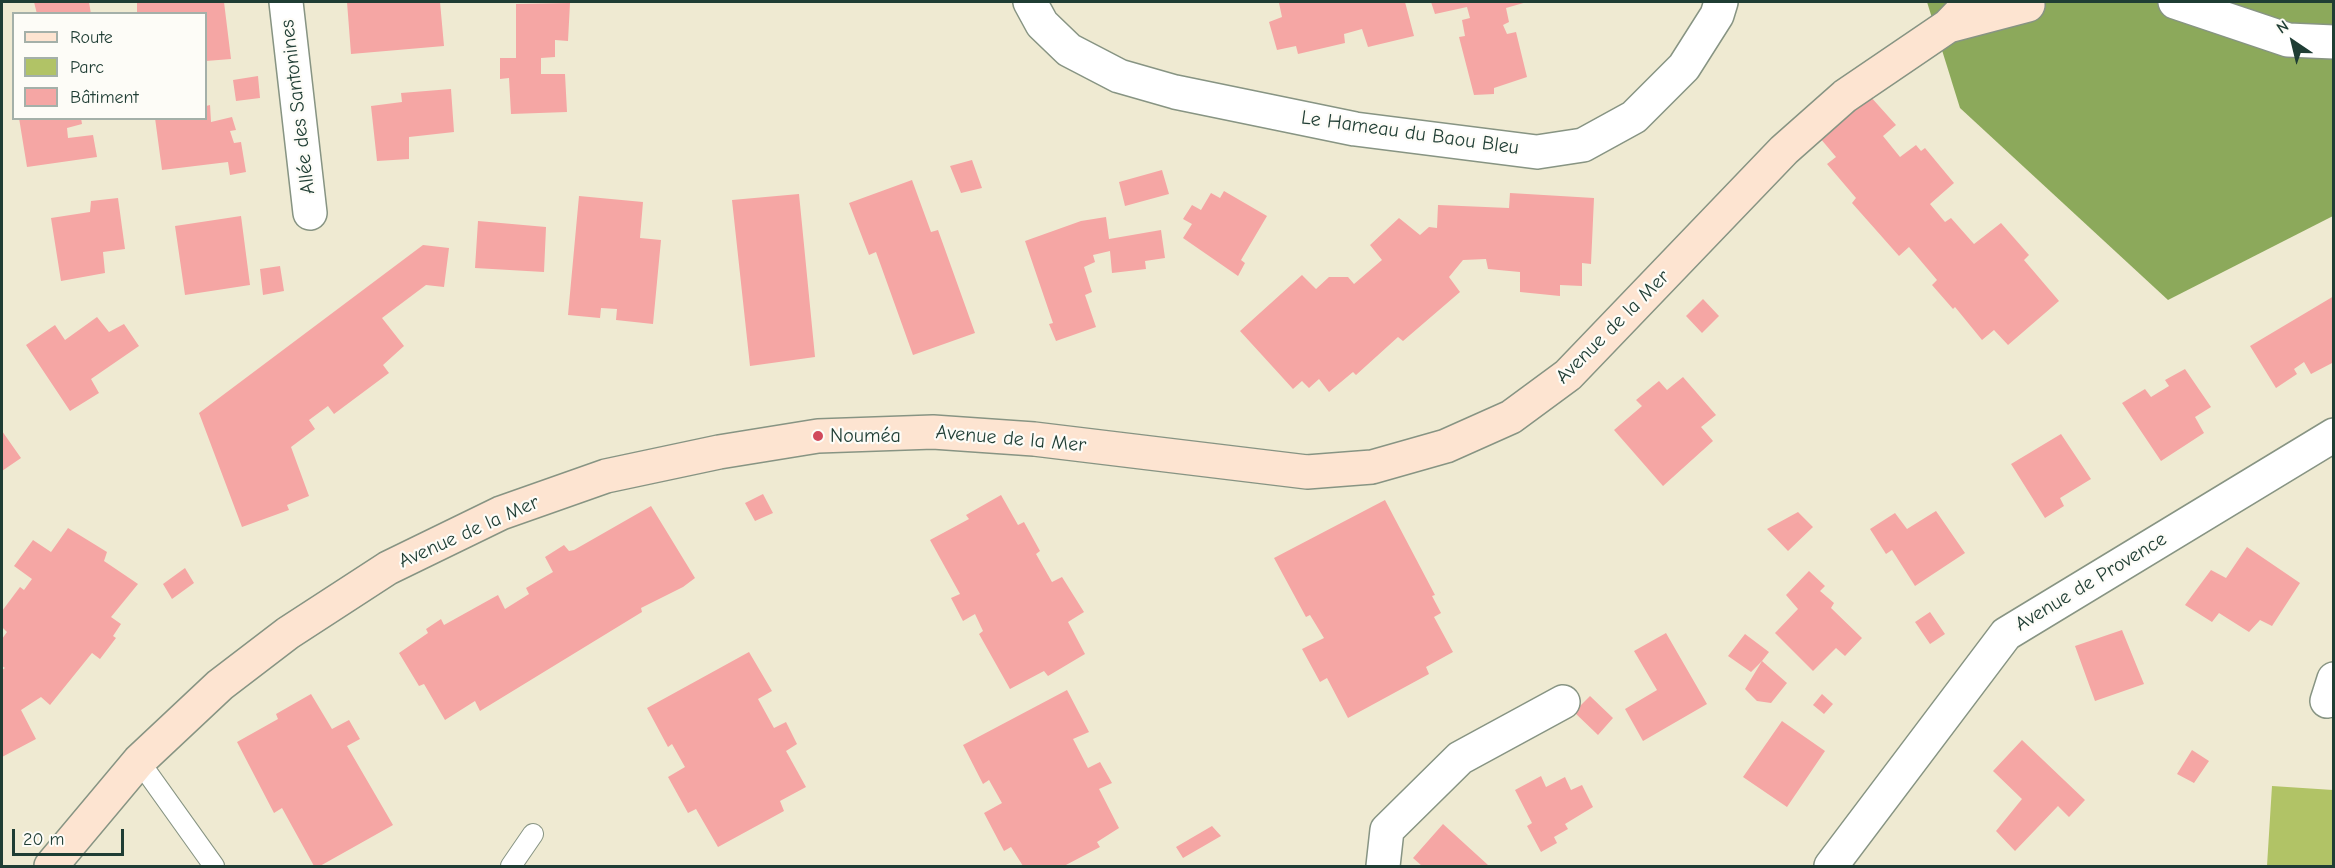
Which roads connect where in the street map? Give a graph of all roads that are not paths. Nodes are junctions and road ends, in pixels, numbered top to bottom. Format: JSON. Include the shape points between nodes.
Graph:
{"nodes":[{"id":1,"x":286,"y":2,"type":"edge"},
{"id":2,"x":1030,"y":2,"type":"edge"},
{"id":3,"x":1721,"y":2,"type":"edge"},
{"id":4,"x":1971,"y":2,"type":"edge"},
{"id":5,"x":2175,"y":2,"type":"edge"},
{"id":6,"x":2030,"y":3,"type":"edge"},
{"id":7,"x":1948,"y":26,"type":"junction"},
{"id":8,"x":2334,"y":42,"type":"edge"},
{"id":9,"x":310,"y":213,"type":"dead end"},
{"id":10,"x":2334,"y":435,"type":"edge"},
{"id":11,"x":1563,"y":702,"type":"dead end"},
{"id":12,"x":139,"y":761,"type":"junction"},
{"id":13,"x":533,"y":834,"type":"dead end"},
{"id":14,"x":51,"y":867,"type":"edge"},
{"id":15,"x":214,"y":867,"type":"edge"},
{"id":16,"x":511,"y":867,"type":"edge"},
{"id":17,"x":1383,"y":867,"type":"edge"},
{"id":18,"x":1831,"y":867,"type":"edge"}],
"edges":[{"from":1,"to":9,"type":"street","name":"Allée des Santonines"},
{"from":2,"to":3,"type":"street","name":"Le Hameau du Baou Bleu","via":[[1042,24],[1069,50],[1119,76],[1175,92],[1355,129],[1538,152],[1583,146],[1634,117],[1684,67]]},
{"from":4,"to":7,"type":"street","name":"Avenue de la Mer"},
{"from":5,"to":8,"type":"street","via":[[2288,40]]},
{"from":6,"to":7,"type":"street","name":"Avenue de la Mer"},
{"from":7,"to":12,"type":"street","name":"Avenue de la Mer","via":[[1845,96],[1784,150],[1568,375],[1511,417],[1446,446],[1372,466],[1307,472],[1034,439],[933,432],[818,436],[606,476],[501,513],[388,568],[288,633],[220,686]]},
{"from":10,"to":18,"type":"street","name":"Avenue de Provence","via":[[2006,634]]},
{"from":11,"to":17,"type":"street","via":[[1460,758],[1387,830]]},
{"from":12,"to":14,"type":"street","name":"Avenue de la Mer"},
{"from":12,"to":15,"type":"lane"},
{"from":13,"to":16,"type":"lane"}]}
